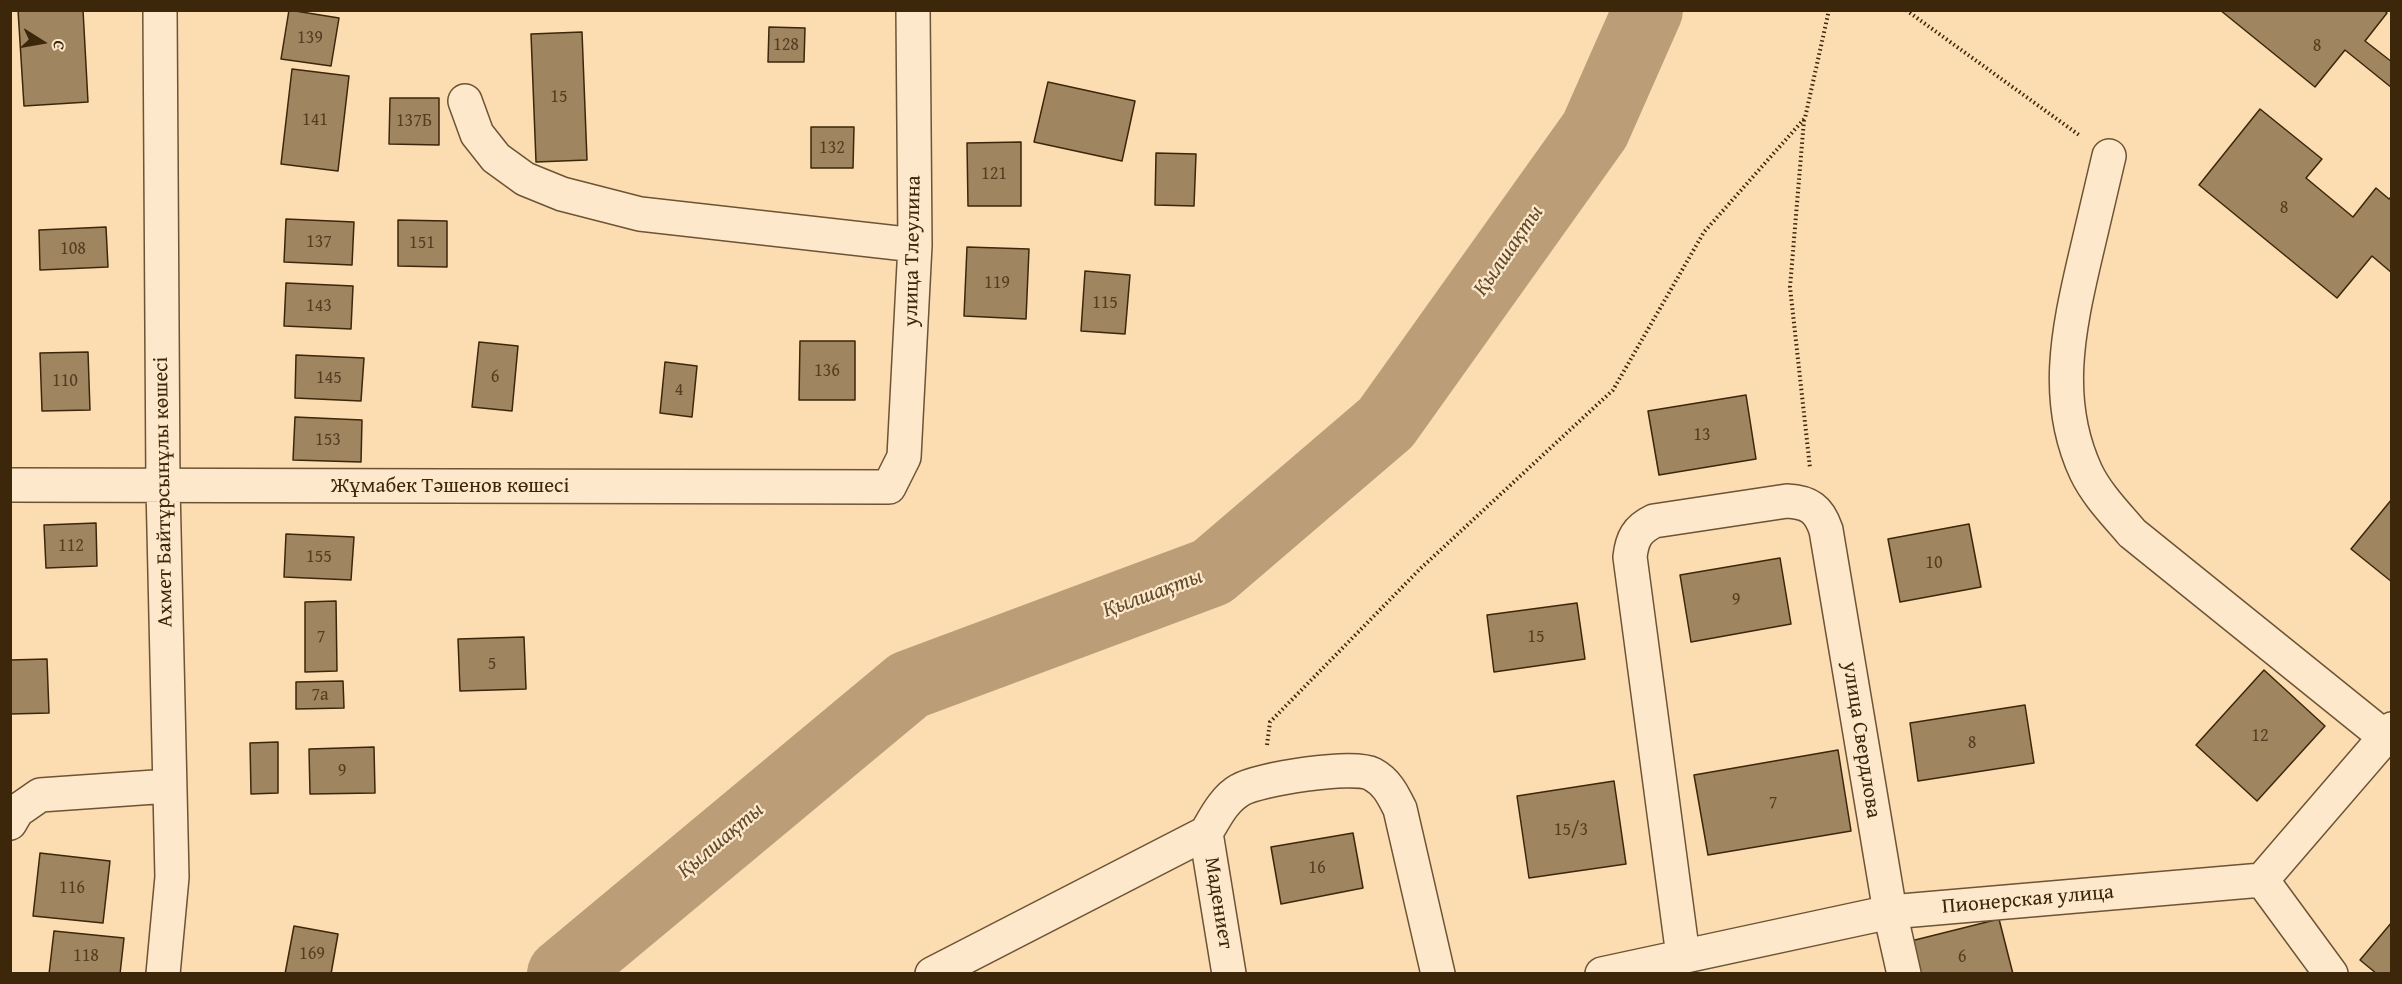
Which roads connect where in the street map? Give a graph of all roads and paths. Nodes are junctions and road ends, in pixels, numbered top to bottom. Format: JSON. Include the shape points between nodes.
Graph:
{"nodes":[{"id":1,"x":160,"y":10,"type":"edge"},
{"id":2,"x":913,"y":10,"type":"edge"},
{"id":3,"x":1829,"y":10,"type":"edge"},
{"id":4,"x":1906,"y":10,"type":"edge"},
{"id":5,"x":465,"y":101,"type":"dead end"},
{"id":6,"x":1804,"y":118,"type":"junction"},
{"id":7,"x":2109,"y":156,"type":"joint"},
{"id":8,"x":915,"y":245,"type":"junction"},
{"id":9,"x":10,"y":485,"type":"edge"},
{"id":10,"x":163,"y":487,"type":"junction"},
{"id":11,"x":889,"y":487,"type":"joint"},
{"id":12,"x":1814,"y":507,"type":"junction"},
{"id":13,"x":2388,"y":733,"type":"edge"},
{"id":14,"x":1263,"y":781,"type":"junction"},
{"id":15,"x":169,"y":786,"type":"junction"},
{"id":16,"x":10,"y":823,"type":"edge"},
{"id":17,"x":1206,"y":833,"type":"junction"},
{"id":18,"x":2262,"y":880,"type":"junction"},
{"id":19,"x":1890,"y":912,"type":"junction"},
{"id":20,"x":1683,"y":956,"type":"junction"},
{"id":21,"x":163,"y":974,"type":"edge"},
{"id":22,"x":932,"y":974,"type":"edge"},
{"id":23,"x":1229,"y":974,"type":"edge"},
{"id":24,"x":1438,"y":974,"type":"edge"},
{"id":25,"x":1602,"y":974,"type":"edge"},
{"id":26,"x":1904,"y":974,"type":"edge"},
{"id":27,"x":2331,"y":974,"type":"edge"}],
"edges":[{"from":1,"to":10,"type":"street","name":"Ахмет Байтұрсынұлы көшесі"},
{"from":2,"to":8,"type":"street","name":"улица Тлеулина"},
{"from":3,"to":6,"type":"path"},
{"from":4,"to":7,"type":"path"},
{"from":5,"to":8,"type":"street","via":[[477,134],[496,158],[525,179],[561,194],[640,214]]},
{"from":6,"to":12,"type":"path","via":[[1790,287]]},
{"from":6,"to":14,"type":"path","via":[[1704,232],[1613,390],[1420,569],[1270,722]]},
{"from":7,"to":13,"type":"street","via":[[2066,351],[2066,403],[2086,472],[2107,505],[2132,533]]},
{"from":8,"to":11,"type":"street","name":"улица Тлеулина","via":[[904,457]]},
{"from":9,"to":10,"type":"street","name":"Жұмабек Тәшенов көшесі"},
{"from":10,"to":11,"type":"street","name":"Жұмабек Тәшенов көшесі"},
{"from":10,"to":15,"type":"street","name":"Ахмет Байтұрсынұлы көшесі"},
{"from":12,"to":19,"type":"street","name":"улица Свердлова","via":[[1826,530]]},
{"from":12,"to":20,"type":"street","via":[[1787,501],[1654,521],[1637,533],[1632,545],[1630,557]]},
{"from":13,"to":18,"type":"street"},
{"from":14,"to":17,"type":"street","via":[[1239,790],[1218,812]]},
{"from":14,"to":24,"type":"street","via":[[1348,770],[1371,773],[1389,787],[1400,810]]},
{"from":15,"to":16,"type":"street","via":[[40,795],[17,811]]},
{"from":15,"to":21,"type":"street","name":"Ахмет Байтұрсынұлы көшесі","via":[[172,877]]},
{"from":17,"to":22,"type":"street"},
{"from":17,"to":23,"type":"street","name":"Мадениет"},
{"from":18,"to":19,"type":"street","name":"Пионерская улица"},
{"from":18,"to":27,"type":"street"},
{"from":19,"to":20,"type":"street","name":"Пионерская улица"},
{"from":19,"to":26,"type":"street","name":"улица Свердлова"},
{"from":20,"to":25,"type":"street","name":"Пионерская улица"}]}
